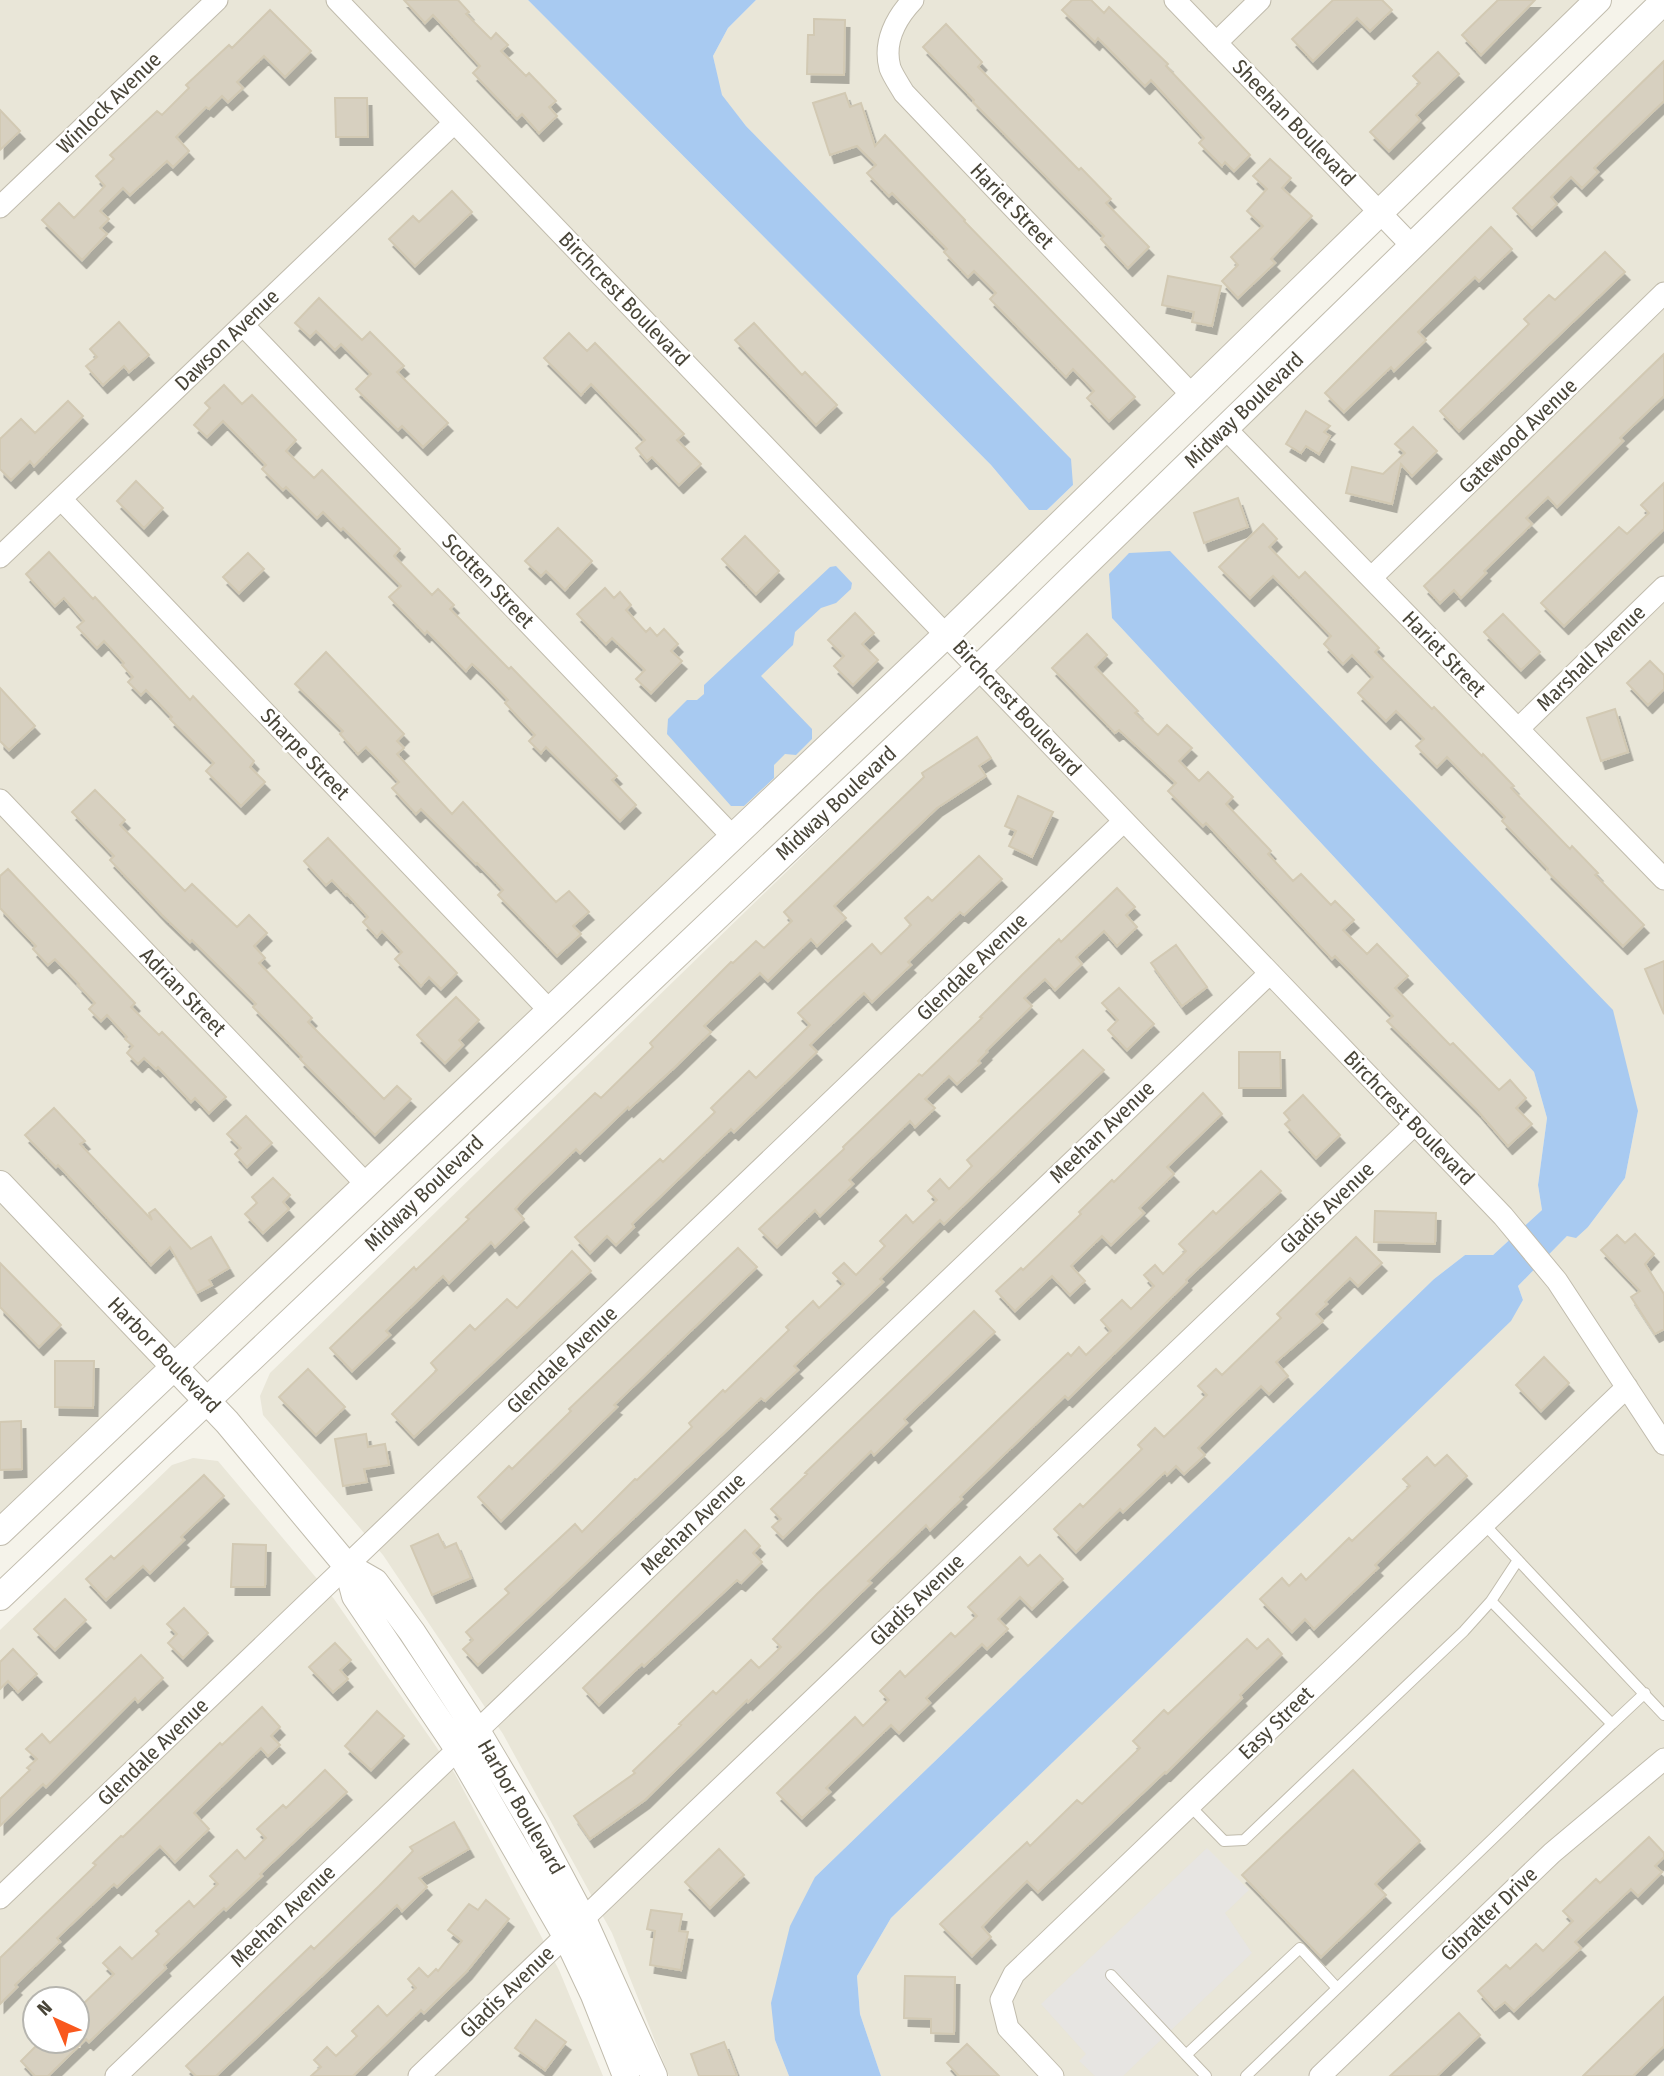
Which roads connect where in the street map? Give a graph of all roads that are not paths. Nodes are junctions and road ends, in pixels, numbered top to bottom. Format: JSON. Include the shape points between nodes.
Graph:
{"nodes":[{"id":1,"x":217,"y":0,"type":"edge"},
{"id":2,"x":337,"y":0,"type":"edge"},
{"id":3,"x":913,"y":0,"type":"edge"},
{"id":4,"x":1175,"y":0,"type":"edge"},
{"id":5,"x":1260,"y":0,"type":"edge"},
{"id":6,"x":1598,"y":0,"type":"edge"},
{"id":7,"x":1664,"y":1,"type":"edge"},
{"id":8,"x":1216,"y":43,"type":"junction"},
{"id":9,"x":454,"y":123,"type":"junction"},
{"id":10,"x":0,"y":207,"type":"edge"},
{"id":11,"x":1380,"y":213,"type":"junction"},
{"id":12,"x":1413,"y":247,"type":"junction"},
{"id":13,"x":1664,"y":293,"type":"edge"},
{"id":14,"x":243,"y":325,"type":"junction"},
{"id":15,"x":1192,"y":395,"type":"junction"},
{"id":16,"x":1225,"y":428,"type":"junction"},
{"id":17,"x":61,"y":499,"type":"junction"},
{"id":18,"x":0,"y":557,"type":"edge"},
{"id":19,"x":1371,"y":578,"type":"junction"},
{"id":20,"x":1664,"y":587,"type":"edge"},
{"id":21,"x":947,"y":634,"type":"junction"},
{"id":22,"x":979,"y":668,"type":"junction"},
{"id":23,"x":1518,"y":729,"type":"junction"},
{"id":24,"x":0,"y":800,"type":"edge"},
{"id":25,"x":1124,"y":821,"type":"junction"},
{"id":26,"x":733,"y":837,"type":"junction"},
{"id":27,"x":1664,"y":879,"type":"edge"},
{"id":28,"x":1269,"y":973,"type":"junction"},
{"id":29,"x":549,"y":1010,"type":"junction"},
{"id":30,"x":1415,"y":1124,"type":"junction"},
{"id":31,"x":0,"y":1184,"type":"edge"},
{"id":32,"x":366,"y":1184,"type":"junction"},
{"id":33,"x":175,"y":1366,"type":"junction"},
{"id":34,"x":1628,"y":1387,"type":"junction"},
{"id":35,"x":207,"y":1400,"type":"junction"},
{"id":36,"x":1664,"y":1444,"type":"edge"},
{"id":37,"x":1484,"y":1524,"type":"junction"},
{"id":38,"x":0,"y":1532,"type":"edge"},
{"id":39,"x":1518,"y":1560,"type":"junction"},
{"id":40,"x":347,"y":1566,"type":"junction"},
{"id":41,"x":0,"y":1597,"type":"edge"},
{"id":42,"x":1491,"y":1601,"type":"junction"},
{"id":43,"x":1645,"y":1693,"type":"junction"},
{"id":44,"x":1664,"y":1715,"type":"edge"},
{"id":45,"x":1612,"y":1724,"type":"junction"},
{"id":46,"x":477,"y":1731,"type":"junction"},
{"id":47,"x":458,"y":1749,"type":"junction"},
{"id":48,"x":1664,"y":1759,"type":"edge"},
{"id":49,"x":1189,"y":1806,"type":"junction"},
{"id":50,"x":0,"y":1898,"type":"edge"},
{"id":51,"x":574,"y":1927,"type":"junction"},
{"id":52,"x":1111,"y":1975,"type":"dead end"},
{"id":53,"x":1337,"y":1987,"type":"junction"},
{"id":54,"x":1186,"y":2055,"type":"junction"},
{"id":55,"x":116,"y":2076,"type":"edge"},
{"id":56,"x":419,"y":2076,"type":"edge"},
{"id":57,"x":626,"y":2076,"type":"edge"},
{"id":58,"x":654,"y":2076,"type":"edge"},
{"id":59,"x":1053,"y":2076,"type":"edge"},
{"id":60,"x":1206,"y":2076,"type":"edge"},
{"id":61,"x":1245,"y":2076,"type":"edge"},
{"id":62,"x":1320,"y":2076,"type":"edge"}],
"edges":[{"from":1,"to":10,"type":"street","name":"Winlock Avenue"},
{"from":2,"to":9,"type":"street","name":"Birchcrest Boulevard"},
{"from":3,"to":15,"type":"street","name":"Hariet Street","via":[[901,12],[889,40],[890,68],[904,93]]},
{"from":4,"to":8,"type":"street","name":"Sheehan Boulevard"},
{"from":5,"to":8,"type":"street"},
{"from":6,"to":11,"type":"street"},
{"from":7,"to":12,"type":"street","name":"Midway Boulevard"},
{"from":8,"to":11,"type":"street","name":"Sheehan Boulevard"},
{"from":9,"to":14,"type":"street","name":"Dawson Avenue"},
{"from":9,"to":21,"type":"street","name":"Birchcrest Boulevard"},
{"from":11,"to":12,"type":"street","name":"Sheehan Boulevard"},
{"from":11,"to":15,"type":"street"},
{"from":12,"to":16,"type":"street","name":"Midway Boulevard"},
{"from":13,"to":19,"type":"street","name":"Gatewood Avenue"},
{"from":14,"to":17,"type":"street","name":"Dawson Avenue"},
{"from":14,"to":26,"type":"street","name":"Scotten Street"},
{"from":15,"to":21,"type":"street"},
{"from":16,"to":19,"type":"street","name":"Hariet Street"},
{"from":16,"to":22,"type":"street","name":"Midway Boulevard"},
{"from":17,"to":18,"type":"street","name":"Dawson Avenue"},
{"from":17,"to":29,"type":"street","name":"Sharpe Street"},
{"from":19,"to":23,"type":"street","name":"Hariet Street"},
{"from":20,"to":23,"type":"street","name":"Marshall Avenue"},
{"from":21,"to":22,"type":"street","name":"Birchcrest Boulevard"},
{"from":21,"to":26,"type":"street"},
{"from":22,"to":25,"type":"street","name":"Birchcrest Boulevard"},
{"from":22,"to":35,"type":"street","name":"Midway Boulevard"},
{"from":23,"to":27,"type":"street","name":"Hariet Street"},
{"from":24,"to":32,"type":"street","name":"Adrian Street"},
{"from":25,"to":28,"type":"street","name":"Birchcrest Boulevard"},
{"from":25,"to":40,"type":"street","name":"Glendale Avenue"},
{"from":26,"to":29,"type":"street"},
{"from":28,"to":30,"type":"street","name":"Birchcrest Boulevard"},
{"from":28,"to":46,"type":"street","name":"Meehan Avenue"},
{"from":29,"to":32,"type":"street"},
{"from":30,"to":34,"type":"street","name":"Birchcrest Boulevard","via":[[1503,1216],[1557,1281]]},
{"from":30,"to":51,"type":"street","name":"Gladis Avenue"},
{"from":31,"to":33,"type":"street","name":"Harbor Boulevard"},
{"from":32,"to":33,"type":"street"},
{"from":33,"to":35,"type":"street","name":"Harbor Boulevard"},
{"from":33,"to":38,"type":"street"},
{"from":34,"to":36,"type":"street","name":"Birchcrest Boulevard"},
{"from":34,"to":37,"type":"street","name":"Easy Street"},
{"from":35,"to":40,"type":"street","name":"Harbor Boulevard"},
{"from":35,"to":41,"type":"street","name":"Midway Boulevard"},
{"from":37,"to":39,"type":"lane"},
{"from":37,"to":49,"type":"street","name":"Easy Street"},
{"from":39,"to":42,"type":"lane"},
{"from":39,"to":43,"type":"lane"},
{"from":40,"to":46,"type":"street","name":"Harbor Boulevard","via":[[375,1582]]},
{"from":40,"to":47,"type":"street","name":"Harbor Boulevard","via":[[355,1596]]},
{"from":40,"to":50,"type":"street","name":"Glendale Avenue"},
{"from":42,"to":45,"type":"lane"},
{"from":42,"to":49,"type":"lane","via":[[1244,1840],[1223,1842]]},
{"from":43,"to":44,"type":"lane"},
{"from":43,"to":45,"type":"lane"},
{"from":45,"to":53,"type":"lane"},
{"from":46,"to":47,"type":"street","name":"Meehan Avenue"},
{"from":46,"to":51,"type":"street","name":"Harbor Boulevard","via":[[534,1827]]},
{"from":47,"to":51,"type":"street","name":"Harbor Boulevard"},
{"from":47,"to":55,"type":"street","name":"Meehan Avenue"},
{"from":48,"to":62,"type":"street","name":"Gibralter Drive","via":[[1552,1853]]},
{"from":49,"to":59,"type":"street","name":"Easy Street","via":[[1009,1983],[1001,2000],[1008,2028]]},
{"from":51,"to":56,"type":"street","name":"Gladis Avenue"},
{"from":51,"to":57,"type":"street","name":"Harbor Boulevard","via":[[594,1995]]},
{"from":51,"to":58,"type":"street","name":"Harbor Boulevard"},
{"from":52,"to":54,"type":"lane"},
{"from":53,"to":54,"type":"lane","via":[[1300,1948]]},
{"from":53,"to":61,"type":"lane"},
{"from":54,"to":60,"type":"lane"}]}
